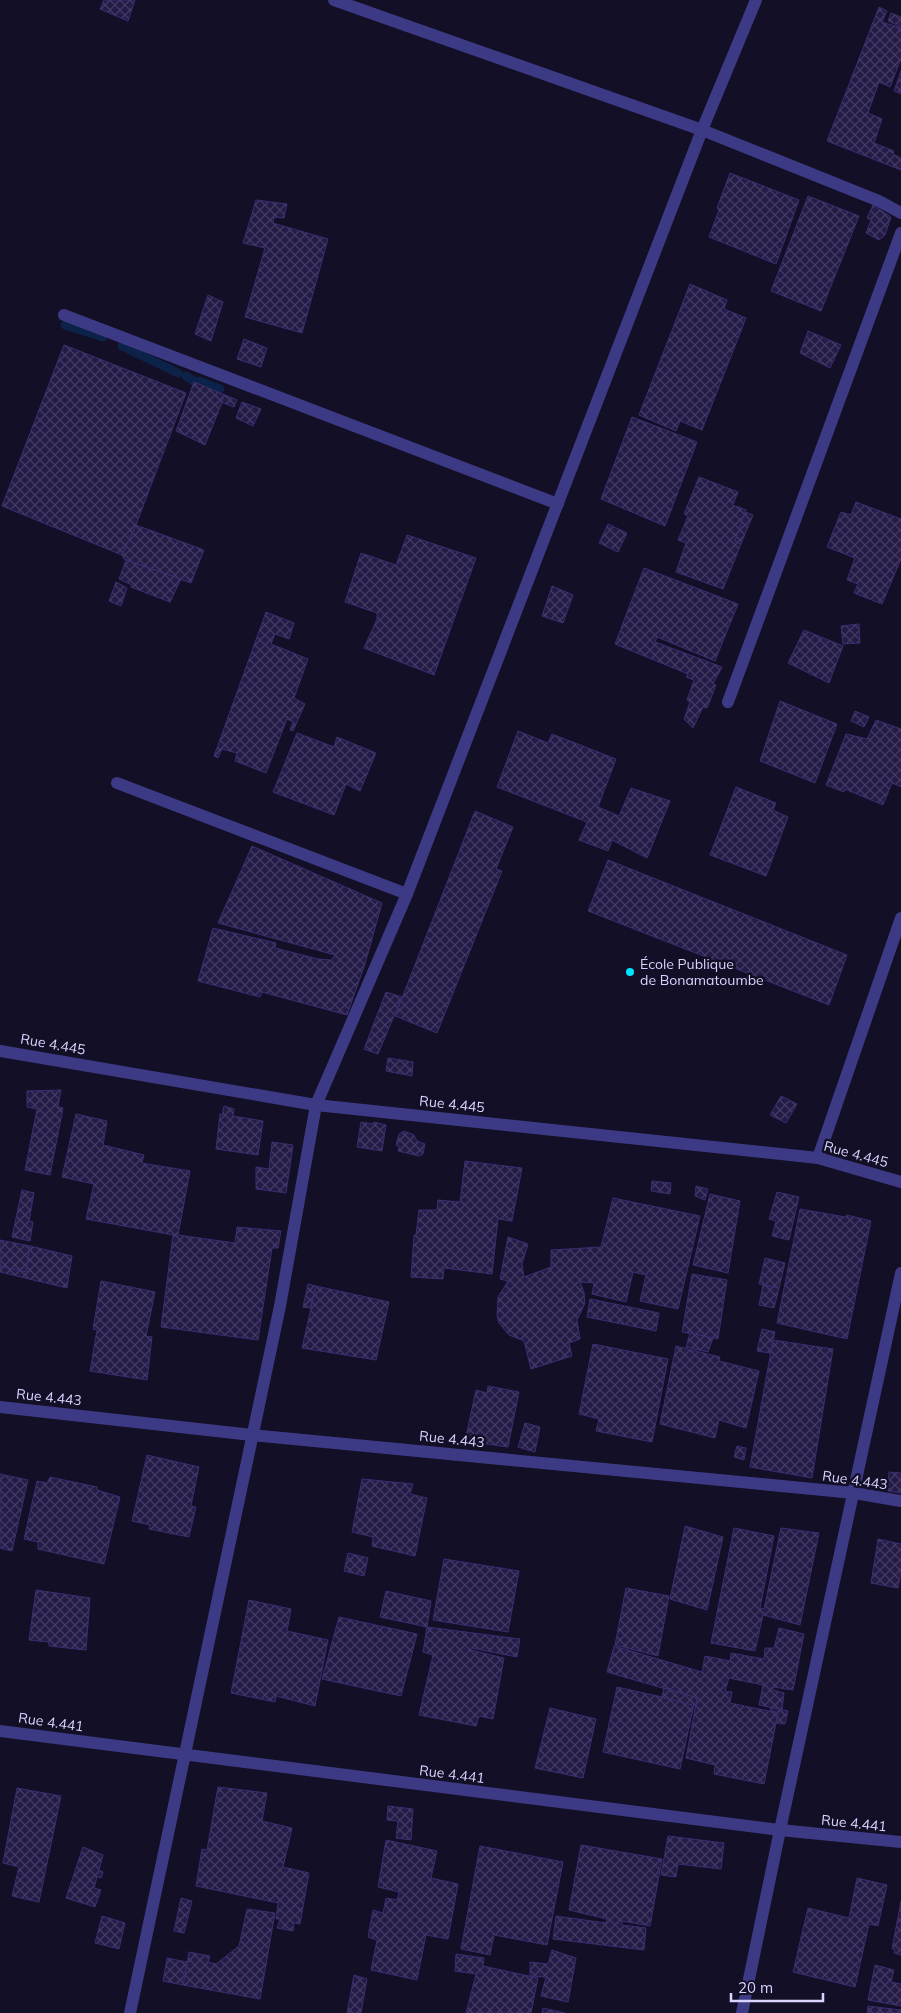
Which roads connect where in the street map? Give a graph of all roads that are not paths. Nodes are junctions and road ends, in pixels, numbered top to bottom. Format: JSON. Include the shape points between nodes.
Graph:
{"nodes":[{"id":1,"x":334,"y":0,"type":"edge"},
{"id":2,"x":756,"y":0,"type":"edge"},
{"id":3,"x":702,"y":130,"type":"junction"},
{"id":4,"x":901,"y":213,"type":"edge"},
{"id":5,"x":901,"y":233,"type":"edge"},
{"id":6,"x":64,"y":316,"type":"dead end"},
{"id":7,"x":558,"y":504,"type":"junction"},
{"id":8,"x":728,"y":702,"type":"dead end"},
{"id":9,"x":117,"y":783,"type":"dead end"},
{"id":10,"x":407,"y":894,"type":"junction"},
{"id":11,"x":901,"y":918,"type":"edge"},
{"id":12,"x":0,"y":1051,"type":"edge"},
{"id":13,"x":316,"y":1105,"type":"junction"},
{"id":14,"x":818,"y":1158,"type":"junction"},
{"id":15,"x":901,"y":1182,"type":"edge"},
{"id":16,"x":901,"y":1273,"type":"edge"},
{"id":17,"x":0,"y":1407,"type":"edge"},
{"id":18,"x":252,"y":1435,"type":"junction"},
{"id":19,"x":854,"y":1493,"type":"junction"},
{"id":20,"x":901,"y":1501,"type":"edge"},
{"id":21,"x":0,"y":1731,"type":"edge"},
{"id":22,"x":185,"y":1755,"type":"junction"},
{"id":23,"x":780,"y":1830,"type":"junction"},
{"id":24,"x":901,"y":1842,"type":"edge"},
{"id":25,"x":130,"y":2013,"type":"edge"},
{"id":26,"x":742,"y":2013,"type":"edge"}],
"edges":[{"from":1,"to":3,"type":"street"},
{"from":2,"to":3,"type":"street"},
{"from":3,"to":4,"type":"street","via":[[879,201]]},
{"from":3,"to":7,"type":"street"},
{"from":5,"to":8,"type":"street"},
{"from":6,"to":7,"type":"street"},
{"from":7,"to":10,"type":"street"},
{"from":9,"to":10,"type":"street"},
{"from":10,"to":13,"type":"street"},
{"from":11,"to":14,"type":"street"},
{"from":12,"to":13,"type":"street","name":"Rue 4.445"},
{"from":13,"to":14,"type":"street","name":"Rue 4.445"},
{"from":13,"to":18,"type":"street","via":[[280,1306]]},
{"from":14,"to":15,"type":"street","name":"Rue 4.445"},
{"from":16,"to":19,"type":"street"},
{"from":17,"to":18,"type":"street","name":"Rue 4.443"},
{"from":18,"to":19,"type":"street","name":"Rue 4.443"},
{"from":18,"to":22,"type":"street"},
{"from":19,"to":20,"type":"street","name":"Rue 4.443"},
{"from":19,"to":23,"type":"street"},
{"from":21,"to":22,"type":"street","name":"Rue 4.441"},
{"from":22,"to":23,"type":"street","name":"Rue 4.441"},
{"from":22,"to":25,"type":"street"},
{"from":23,"to":24,"type":"street","name":"Rue 4.441"},
{"from":23,"to":26,"type":"street"}]}
